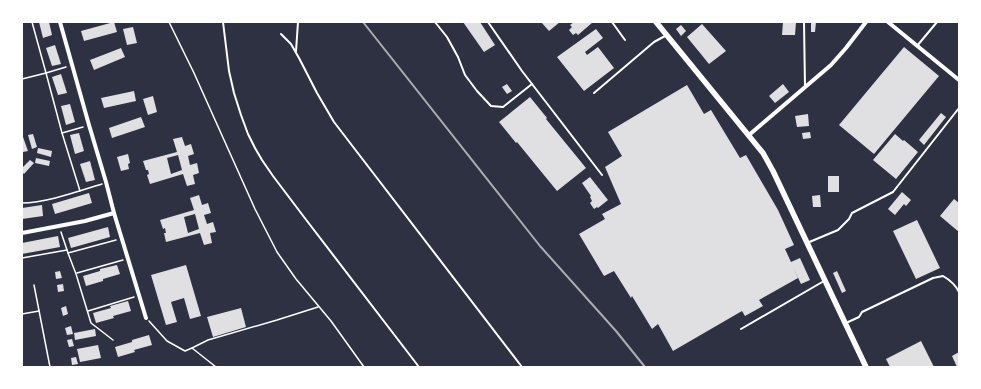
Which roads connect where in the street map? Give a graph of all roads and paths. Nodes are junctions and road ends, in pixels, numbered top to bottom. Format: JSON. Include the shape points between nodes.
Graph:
{"nodes":[{"id":1,"x":32,"y":22,"type":"edge"},
{"id":2,"x":60,"y":22,"type":"edge"},
{"id":3,"x":169,"y":22,"type":"edge"},
{"id":4,"x":223,"y":22,"type":"edge"},
{"id":5,"x":298,"y":22,"type":"edge"},
{"id":6,"x":435,"y":22,"type":"edge"},
{"id":7,"x":488,"y":22,"type":"edge"},
{"id":8,"x":612,"y":22,"type":"edge"},
{"id":9,"x":656,"y":22,"type":"edge"},
{"id":10,"x":804,"y":22,"type":"edge"},
{"id":11,"x":866,"y":22,"type":"edge"},
{"id":12,"x":888,"y":22,"type":"edge"},
{"id":13,"x":937,"y":22,"type":"edge"},
{"id":14,"x":281,"y":34,"type":"dead end"},
{"id":15,"x":666,"y":35,"type":"junction"},
{"id":16,"x":625,"y":40,"type":"dead end"},
{"id":17,"x":917,"y":46,"type":"junction"},
{"id":18,"x":296,"y":52,"type":"junction"},
{"id":19,"x":72,"y":65,"type":"junction"},
{"id":20,"x":46,"y":73,"type":"junction"},
{"id":21,"x":22,"y":79,"type":"edge"},
{"id":22,"x":959,"y":80,"type":"edge"},
{"id":23,"x":532,"y":84,"type":"junction"},
{"id":24,"x":22,"y":87,"type":"edge"},
{"id":25,"x":805,"y":87,"type":"junction"},
{"id":26,"x":594,"y":93,"type":"dead end"},
{"id":27,"x":959,"y":108,"type":"edge"},
{"id":28,"x":89,"y":125,"type":"junction"},
{"id":29,"x":62,"y":133,"type":"junction"},
{"id":30,"x":749,"y":135,"type":"junction"},
{"id":31,"x":602,"y":175,"type":"dead end"},
{"id":32,"x":106,"y":182,"type":"junction"},
{"id":33,"x":80,"y":191,"type":"junction"},
{"id":34,"x":22,"y":203,"type":"edge"},
{"id":35,"x":114,"y":214,"type":"junction"},
{"id":36,"x":59,"y":226,"type":"junction"},
{"id":37,"x":22,"y":233,"type":"edge"},
{"id":38,"x":122,"y":239,"type":"junction"},
{"id":39,"x":808,"y":243,"type":"junction"},
{"id":40,"x":67,"y":250,"type":"junction"},
{"id":41,"x":68,"y":253,"type":"junction"},
{"id":42,"x":22,"y":258,"type":"edge"},
{"id":43,"x":127,"y":259,"type":"junction"},
{"id":44,"x":76,"y":274,"type":"junction"},
{"id":45,"x":825,"y":281,"type":"junction"},
{"id":46,"x":34,"y":285,"type":"dead end"},
{"id":47,"x":959,"y":292,"type":"edge"},
{"id":48,"x":139,"y":296,"type":"junction"},
{"id":49,"x":318,"y":307,"type":"junction"},
{"id":50,"x":39,"y":311,"type":"junction"},
{"id":51,"x":88,"y":311,"type":"junction"},
{"id":52,"x":22,"y":314,"type":"edge"},
{"id":53,"x":146,"y":318,"type":"joint"},
{"id":54,"x":845,"y":324,"type":"junction"},
{"id":55,"x":741,"y":329,"type":"dead end"},
{"id":56,"x":113,"y":340,"type":"dead end"},
{"id":57,"x":192,"y":348,"type":"junction"},
{"id":58,"x":50,"y":367,"type":"edge"},
{"id":59,"x":216,"y":367,"type":"edge"},
{"id":60,"x":364,"y":367,"type":"edge"},
{"id":61,"x":419,"y":367,"type":"edge"},
{"id":62,"x":522,"y":367,"type":"edge"},
{"id":63,"x":866,"y":367,"type":"edge"}],
"edges":[{"from":1,"to":20,"type":"path"},
{"from":2,"to":19,"type":"street"},
{"from":3,"to":49,"type":"path","via":[[277,252]]},
{"from":4,"to":61,"type":"lane","via":[[234,93],[255,148],[304,217]]},
{"from":5,"to":18,"type":"lane"},
{"from":6,"to":23,"type":"lane","via":[[447,37],[465,75],[491,106],[503,107]]},
{"from":7,"to":23,"type":"lane"},
{"from":8,"to":16,"type":"lane"},
{"from":9,"to":15,"type":"street"},
{"from":10,"to":25,"type":"lane"},
{"from":11,"to":25,"type":"street","via":[[831,65]]},
{"from":12,"to":17,"type":"street"},
{"from":13,"to":17,"type":"lane"},
{"from":14,"to":18,"type":"lane"},
{"from":15,"to":26,"type":"lane","via":[[654,42]]},
{"from":15,"to":30,"type":"street"},
{"from":17,"to":22,"type":"street"},
{"from":18,"to":62,"type":"lane","via":[[334,122]]},
{"from":19,"to":20,"type":"path"},
{"from":19,"to":28,"type":"street"},
{"from":20,"to":21,"type":"path"},
{"from":20,"to":29,"type":"path"},
{"from":21,"to":24,"type":"path"},
{"from":23,"to":31,"type":"lane"},
{"from":25,"to":30,"type":"street"},
{"from":27,"to":39,"type":"lane","via":[[893,192],[852,213],[849,220],[838,230]]},
{"from":28,"to":29,"type":"path"},
{"from":28,"to":32,"type":"street"},
{"from":29,"to":33,"type":"path"},
{"from":30,"to":39,"type":"street","via":[[774,171]]},
{"from":32,"to":33,"type":"path"},
{"from":32,"to":35,"type":"street"},
{"from":33,"to":34,"type":"path"},
{"from":35,"to":36,"type":"street"},
{"from":35,"to":38,"type":"street"},
{"from":36,"to":37,"type":"street"},
{"from":36,"to":40,"type":"path"},
{"from":38,"to":41,"type":"path"},
{"from":38,"to":43,"type":"street"},
{"from":39,"to":45,"type":"street"},
{"from":40,"to":41,"type":"path"},
{"from":40,"to":42,"type":"path"},
{"from":41,"to":44,"type":"path"},
{"from":43,"to":44,"type":"path"},
{"from":43,"to":48,"type":"street"},
{"from":44,"to":51,"type":"path"},
{"from":45,"to":54,"type":"street"},
{"from":45,"to":55,"type":"lane"},
{"from":46,"to":50,"type":"path"},
{"from":47,"to":54,"type":"lane","via":[[950,279],[942,276],[933,278],[862,312],[859,317]]},
{"from":48,"to":51,"type":"path"},
{"from":48,"to":53,"type":"street"},
{"from":49,"to":57,"type":"path","via":[[208,340]]},
{"from":49,"to":60,"type":"path"},
{"from":50,"to":52,"type":"path"},
{"from":50,"to":58,"type":"path"},
{"from":51,"to":56,"type":"path","via":[[91,323]]},
{"from":53,"to":57,"type":"path","via":[[166,342],[185,350]]},
{"from":54,"to":63,"type":"street"},
{"from":57,"to":59,"type":"path"}]}
